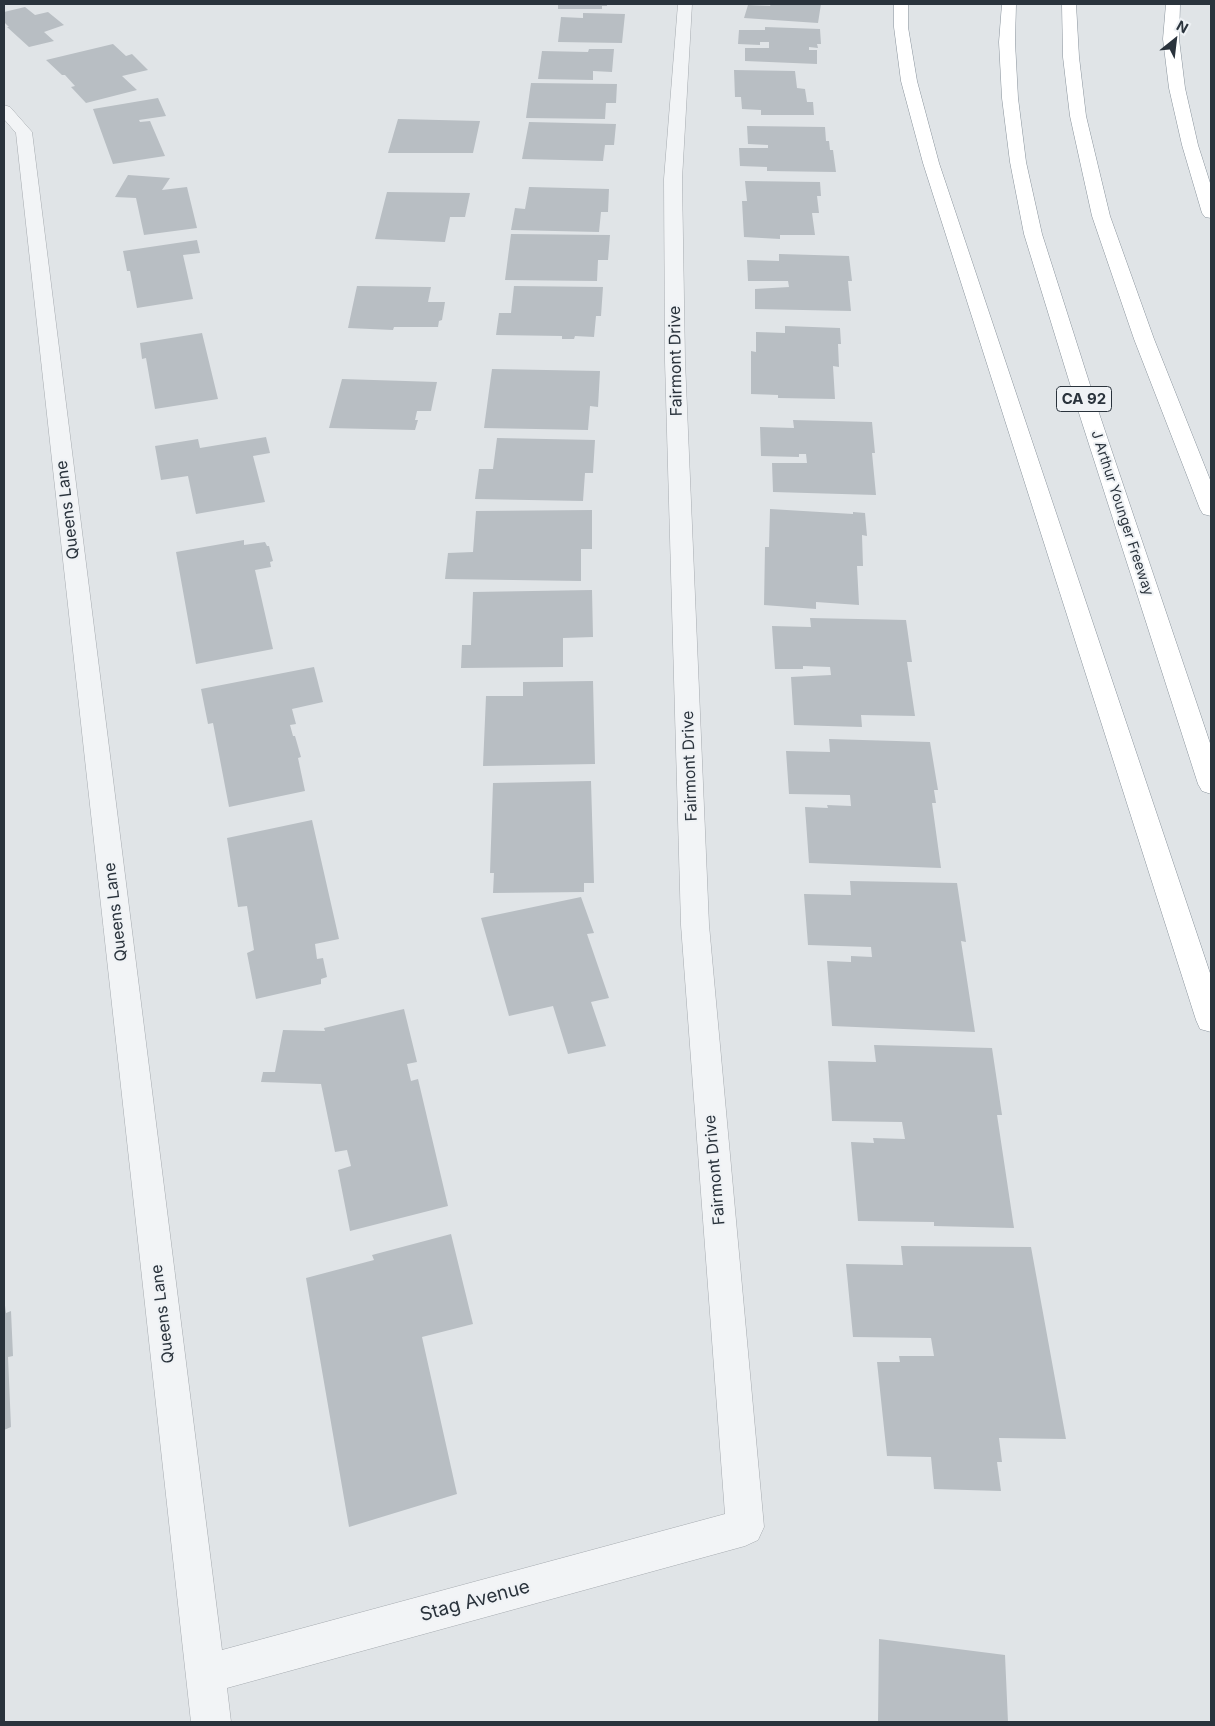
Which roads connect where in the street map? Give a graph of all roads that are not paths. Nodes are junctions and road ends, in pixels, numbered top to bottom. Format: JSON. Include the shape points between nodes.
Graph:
{"nodes":[{"id":1,"x":686,"y":4,"type":"edge"},
{"id":2,"x":901,"y":4,"type":"edge"},
{"id":3,"x":1009,"y":4,"type":"edge"},
{"id":4,"x":1069,"y":4,"type":"edge"},
{"id":5,"x":1173,"y":4,"type":"edge"},
{"id":6,"x":4,"y":110,"type":"edge"},
{"id":7,"x":1211,"y":213,"type":"edge"},
{"id":8,"x":1211,"y":509,"type":"edge"},
{"id":9,"x":1211,"y":784,"type":"edge"},
{"id":10,"x":1211,"y":1020,"type":"edge"},
{"id":11,"x":745,"y":1527,"type":"joint"},
{"id":12,"x":206,"y":1674,"type":"junction"},
{"id":13,"x":211,"y":1722,"type":"edge"}],
"edges":[{"from":1,"to":11,"type":"street","name":"Fairmont Drive","via":[[673,179],[675,342],[695,925]]},
{"from":2,"to":10,"type":"highway","via":[[909,81],[930,164]]},
{"from":3,"to":9,"type":"highway","name":"J Arthur Younger Freeway","number":"CA 92","via":[[1010,98],[1018,162],[1033,234]]},
{"from":4,"to":8,"type":"highway","via":[[1076,106],[1101,216],[1144,338]]},
{"from":5,"to":7,"type":"highway","via":[[1172,39],[1177,88]]},
{"from":6,"to":12,"type":"street","name":"Queens Lane","via":[[24,132]]},
{"from":11,"to":12,"type":"street","name":"Stag Avenue"},
{"from":12,"to":13,"type":"street","name":"Queens Lane"}]}
